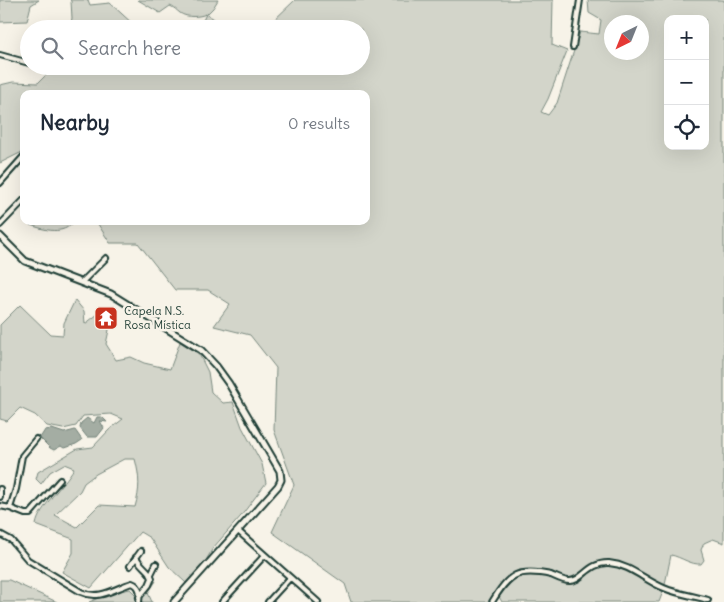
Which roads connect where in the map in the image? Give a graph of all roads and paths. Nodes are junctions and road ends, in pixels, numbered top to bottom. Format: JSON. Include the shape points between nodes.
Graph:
{"nodes":[{"id":1,"x":580,"y":0,"type":"edge"},
{"id":2,"x":573,"y":47,"type":"dead end"},
{"id":3,"x":0,"y":55,"type":"edge"},
{"id":4,"x":20,"y":61,"type":"edge"},
{"id":5,"x":20,"y":160,"type":"edge"},
{"id":6,"x":0,"y":183,"type":"edge"},
{"id":7,"x":20,"y":204,"type":"edge"},
{"id":8,"x":0,"y":225,"type":"edge"},
{"id":9,"x":1,"y":238,"type":"edge"},
{"id":10,"x":106,"y":258,"type":"dead end"},
{"id":11,"x":82,"y":282,"type":"junction"},
{"id":12,"x":36,"y":439,"type":"dead end"},
{"id":13,"x":60,"y":480,"type":"dead end"},
{"id":14,"x":0,"y":489,"type":"edge"},
{"id":15,"x":0,"y":497,"type":"edge"},
{"id":16,"x":0,"y":506,"type":"edge"},
{"id":17,"x":10,"y":508,"type":"junction"},
{"id":18,"x":238,"y":531,"type":"junction"},
{"id":19,"x":0,"y":534,"type":"edge"},
{"id":20,"x":142,"y":551,"type":"dead end"},
{"id":21,"x":265,"y":555,"type":"junction"},
{"id":22,"x":136,"y":557,"type":"junction"},
{"id":23,"x":156,"y":564,"type":"dead end"},
{"id":24,"x":130,"y":566,"type":"dead end"},
{"id":25,"x":151,"y":574,"type":"junction"},
{"id":26,"x":290,"y":578,"type":"junction"},
{"id":27,"x":139,"y":600,"type":"edge"},
{"id":28,"x":708,"y":600,"type":"dead end"},
{"id":29,"x":174,"y":602,"type":"edge"},
{"id":30,"x":222,"y":602,"type":"edge"},
{"id":31,"x":268,"y":602,"type":"edge"},
{"id":32,"x":316,"y":602,"type":"edge"},
{"id":33,"x":492,"y":602,"type":"edge"}],
"edges":[{"from":1,"to":2,"type":"street"},
{"from":3,"to":4,"type":"street"},
{"from":5,"to":6,"type":"street"},
{"from":7,"to":8,"type":"street"},
{"from":9,"to":11,"type":"street","via":[[25,262]]},
{"from":10,"to":11,"type":"street"},
{"from":11,"to":18,"type":"street","via":[[117,297],[190,342],[216,366],[237,396],[281,478],[278,486]]},
{"from":12,"to":17,"type":"street","via":[[22,456]]},
{"from":13,"to":17,"type":"street","via":[[30,514]]},
{"from":14,"to":15,"type":"street"},
{"from":16,"to":17,"type":"street"},
{"from":18,"to":21,"type":"street"},
{"from":18,"to":29,"type":"street"},
{"from":19,"to":27,"type":"street","via":[[11,540],[28,560],[86,594],[101,595],[132,583],[138,587]]},
{"from":20,"to":22,"type":"street"},
{"from":21,"to":26,"type":"street"},
{"from":21,"to":30,"type":"street"},
{"from":22,"to":24,"type":"street"},
{"from":22,"to":25,"type":"street"},
{"from":23,"to":25,"type":"street"},
{"from":25,"to":27,"type":"street","via":[[150,585]]},
{"from":26,"to":31,"type":"street"},
{"from":26,"to":32,"type":"street"},
{"from":28,"to":33,"type":"street","via":[[664,588],[632,569],[599,564],[568,581],[542,574],[515,575],[505,582]]}]}
